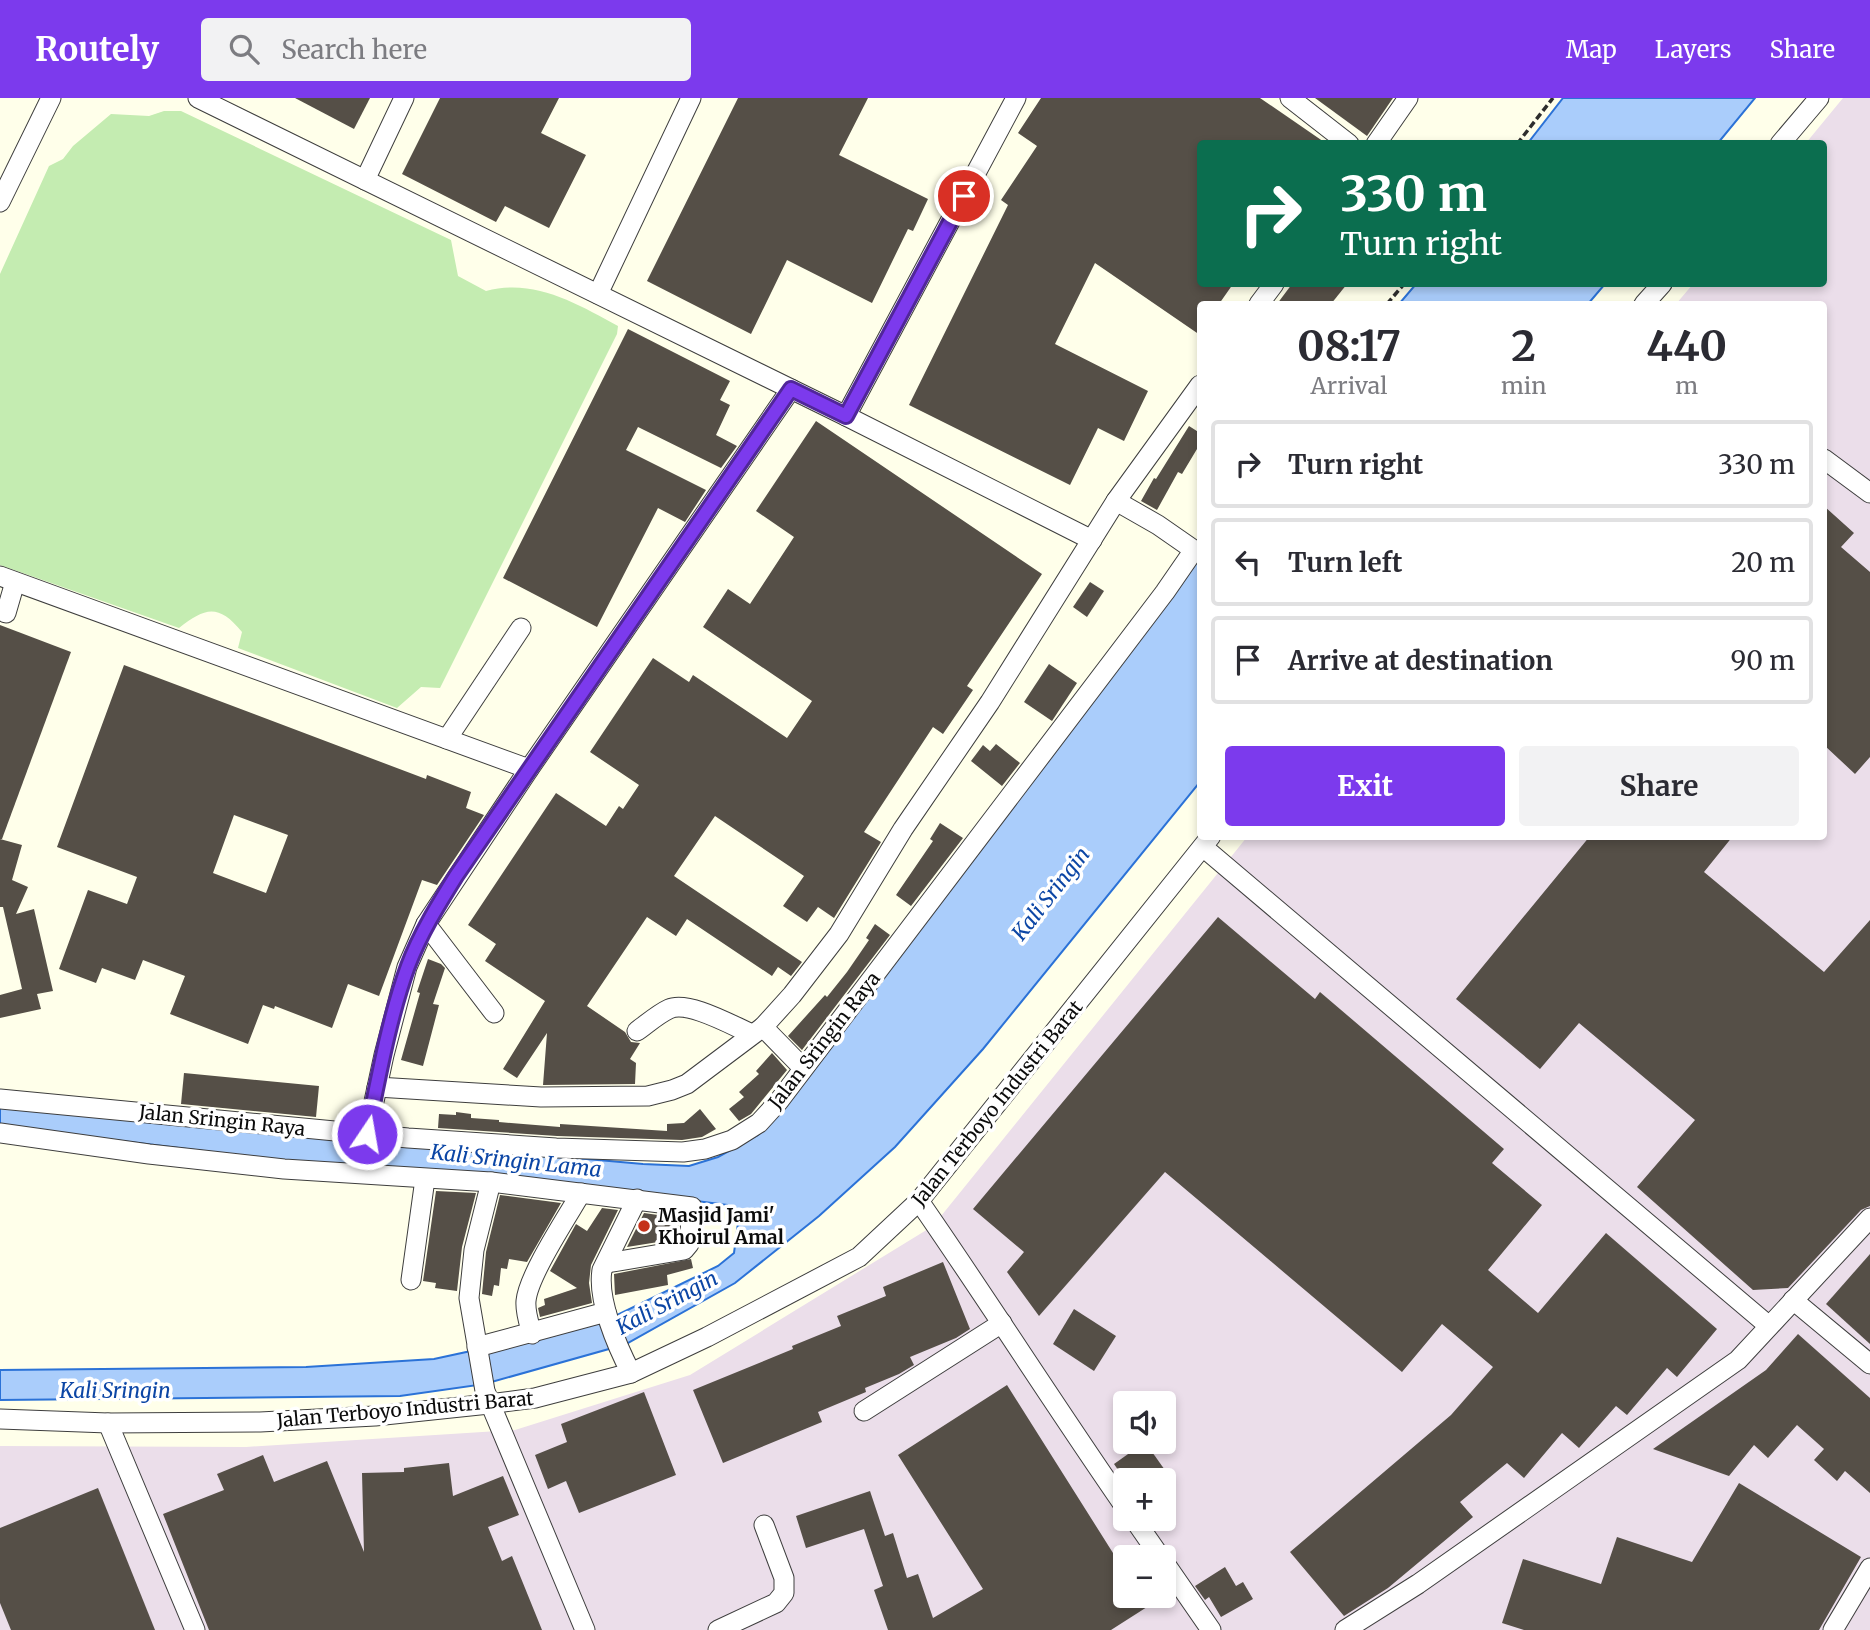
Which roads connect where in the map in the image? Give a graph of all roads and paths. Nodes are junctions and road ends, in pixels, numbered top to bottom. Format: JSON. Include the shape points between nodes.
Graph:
{"nodes":[{"id":1,"x":51,"y":98,"type":"edge"},
{"id":2,"x":198,"y":98,"type":"edge"},
{"id":3,"x":404,"y":98,"type":"edge"},
{"id":4,"x":691,"y":98,"type":"edge"},
{"id":5,"x":1016,"y":98,"type":"edge"},
{"id":6,"x":1290,"y":98,"type":"edge"},
{"id":7,"x":1408,"y":98,"type":"edge"},
{"id":8,"x":1553,"y":98,"type":"edge"},
{"id":9,"x":1819,"y":98,"type":"edge"},
{"id":10,"x":1344,"y":140,"type":"edge"},
{"id":11,"x":1379,"y":140,"type":"edge"},
{"id":12,"x":1520,"y":140,"type":"edge"},
{"id":13,"x":1783,"y":140,"type":"edge"},
{"id":14,"x":365,"y":180,"type":"junction"},
{"id":15,"x":0,"y":202,"type":"edge"},
{"id":16,"x":1401,"y":287,"type":"edge"},
{"id":17,"x":1659,"y":287,"type":"edge"},
{"id":18,"x":598,"y":294,"type":"junction"},
{"id":19,"x":1390,"y":301,"type":"edge"},
{"id":20,"x":1647,"y":301,"type":"edge"},
{"id":21,"x":791,"y":389,"type":"junction"},
{"id":22,"x":1197,"y":389,"type":"edge"},
{"id":23,"x":846,"y":416,"type":"junction"},
{"id":24,"x":1827,"y":461,"type":"edge"},
{"id":25,"x":1870,"y":493,"type":"edge"},
{"id":26,"x":1116,"y":501,"type":"junction"},
{"id":27,"x":1092,"y":540,"type":"junction"},
{"id":28,"x":8,"y":579,"type":"edge"},
{"id":29,"x":6,"y":613,"type":"dead end"},
{"id":30,"x":520,"y":628,"type":"dead end"},
{"id":31,"x":447,"y":739,"type":"junction"},
{"id":32,"x":529,"y":769,"type":"junction"},
{"id":33,"x":1207,"y":842,"type":"edge"},
{"id":34,"x":426,"y":924,"type":"junction"},
{"id":35,"x":494,"y":1013,"type":"dead end"},
{"id":36,"x":637,"y":1031,"type":"dead end"},
{"id":37,"x":757,"y":1031,"type":"junction"},
{"id":38,"x":803,"y":1068,"type":"junction"},
{"id":39,"x":377,"y":1087,"type":"junction"},
{"id":40,"x":0,"y":1099,"type":"edge"},
{"id":41,"x":0,"y":1133,"type":"edge"},
{"id":42,"x":367,"y":1134,"type":"junction"},
{"id":43,"x":425,"y":1179,"type":"junction"},
{"id":44,"x":491,"y":1182,"type":"junction"},
{"id":45,"x":581,"y":1193,"type":"junction"},
{"id":46,"x":637,"y":1199,"type":"junction"},
{"id":47,"x":919,"y":1201,"type":"junction"},
{"id":48,"x":1870,"y":1218,"type":"edge"},
{"id":49,"x":607,"y":1263,"type":"junction"},
{"id":50,"x":411,"y":1280,"type":"dead end"},
{"id":51,"x":1793,"y":1300,"type":"junction"},
{"id":52,"x":606,"y":1313,"type":"junction"},
{"id":53,"x":1002,"y":1323,"type":"junction"},
{"id":54,"x":1769,"y":1326,"type":"junction"},
{"id":55,"x":532,"y":1334,"type":"junction"},
{"id":56,"x":477,"y":1350,"type":"junction"},
{"id":57,"x":1870,"y":1364,"type":"edge"},
{"id":58,"x":628,"y":1368,"type":"junction"},
{"id":59,"x":487,"y":1398,"type":"junction"},
{"id":60,"x":864,"y":1412,"type":"dead end"},
{"id":61,"x":0,"y":1419,"type":"edge"},
{"id":62,"x":108,"y":1423,"type":"junction"},
{"id":63,"x":1113,"y":1489,"type":"edge"},
{"id":64,"x":764,"y":1525,"type":"dead end"},
{"id":65,"x":1870,"y":1568,"type":"edge"},
{"id":66,"x":1176,"y":1579,"type":"edge"},
{"id":67,"x":195,"y":1630,"type":"edge"},
{"id":68,"x":585,"y":1630,"type":"edge"},
{"id":69,"x":718,"y":1630,"type":"edge"},
{"id":70,"x":1211,"y":1630,"type":"edge"},
{"id":71,"x":1345,"y":1630,"type":"edge"},
{"id":72,"x":1833,"y":1630,"type":"edge"}],
"edges":[{"from":1,"to":15,"type":"street"},
{"from":2,"to":14,"type":"street"},
{"from":3,"to":14,"type":"street"},
{"from":4,"to":18,"type":"street"},
{"from":5,"to":23,"type":"street"},
{"from":6,"to":10,"type":"street"},
{"from":7,"to":11,"type":"street"},
{"from":8,"to":12,"type":"path"},
{"from":9,"to":13,"type":"street"},
{"from":14,"to":18,"type":"street"},
{"from":16,"to":19,"type":"path"},
{"from":17,"to":20,"type":"street"},
{"from":18,"to":21,"type":"street"},
{"from":21,"to":23,"type":"street"},
{"from":21,"to":32,"type":"street"},
{"from":22,"to":26,"type":"street"},
{"from":23,"to":27,"type":"street"},
{"from":24,"to":25,"type":"street"},
{"from":26,"to":27,"type":"street"},
{"from":26,"to":38,"type":"street","name":"Jalan Sringin Raya","via":[[1194,550]]},
{"from":27,"to":37,"type":"street","via":[[839,934]]},
{"from":28,"to":29,"type":"street"},
{"from":28,"to":31,"type":"street"},
{"from":30,"to":31,"type":"street"},
{"from":31,"to":32,"type":"street"},
{"from":32,"to":34,"type":"street"},
{"from":33,"to":47,"type":"street","name":"Jalan Terboyo Industri Barat"},
{"from":33,"to":54,"type":"street"},
{"from":34,"to":35,"type":"street"},
{"from":34,"to":39,"type":"street","via":[[407,967]]},
{"from":36,"to":37,"type":"street","via":[[670,1008],[679,1007]]},
{"from":37,"to":38,"type":"street"},
{"from":37,"to":39,"type":"street","via":[[687,1084],[648,1096],[541,1097]]},
{"from":38,"to":42,"type":"street","name":"Jalan Sringin Raya","via":[[759,1123],[732,1140],[695,1152],[556,1148]]},
{"from":39,"to":42,"type":"street"},
{"from":40,"to":42,"type":"street","name":"Jalan Sringin Raya"},
{"from":41,"to":43,"type":"street","via":[[284,1169]]},
{"from":43,"to":44,"type":"street"},
{"from":43,"to":50,"type":"street"},
{"from":44,"to":45,"type":"street"},
{"from":44,"to":56,"type":"street","via":[[470,1278]]},
{"from":45,"to":46,"type":"street"},
{"from":45,"to":55,"type":"street","via":[[528,1291],[526,1308]]},
{"from":46,"to":49,"type":"street"},
{"from":46,"to":49,"type":"street","via":[[692,1207],[687,1248]]},
{"from":47,"to":53,"type":"street"},
{"from":47,"to":58,"type":"street","name":"Jalan Terboyo Industri Barat","via":[[859,1257],[707,1337]]},
{"from":48,"to":51,"type":"street"},
{"from":49,"to":52,"type":"street","via":[[601,1278]]},
{"from":51,"to":54,"type":"street"},
{"from":51,"to":57,"type":"street"},
{"from":52,"to":55,"type":"street"},
{"from":52,"to":58,"type":"street"},
{"from":53,"to":60,"type":"street"},
{"from":53,"to":63,"type":"street"},
{"from":54,"to":71,"type":"street","via":[[1738,1360]]},
{"from":55,"to":56,"type":"street"},
{"from":56,"to":59,"type":"street"},
{"from":58,"to":59,"type":"street","name":"Jalan Terboyo Industri Barat","via":[[536,1398]]},
{"from":59,"to":62,"type":"street","name":"Jalan Terboyo Industri Barat","via":[[375,1416]]},
{"from":59,"to":68,"type":"street"},
{"from":61,"to":62,"type":"street","name":"Jalan Terboyo Industri Barat"},
{"from":62,"to":67,"type":"street"},
{"from":64,"to":69,"type":"street","via":[[785,1593],[776,1602]]},
{"from":65,"to":72,"type":"street"},
{"from":66,"to":70,"type":"street"}]}
